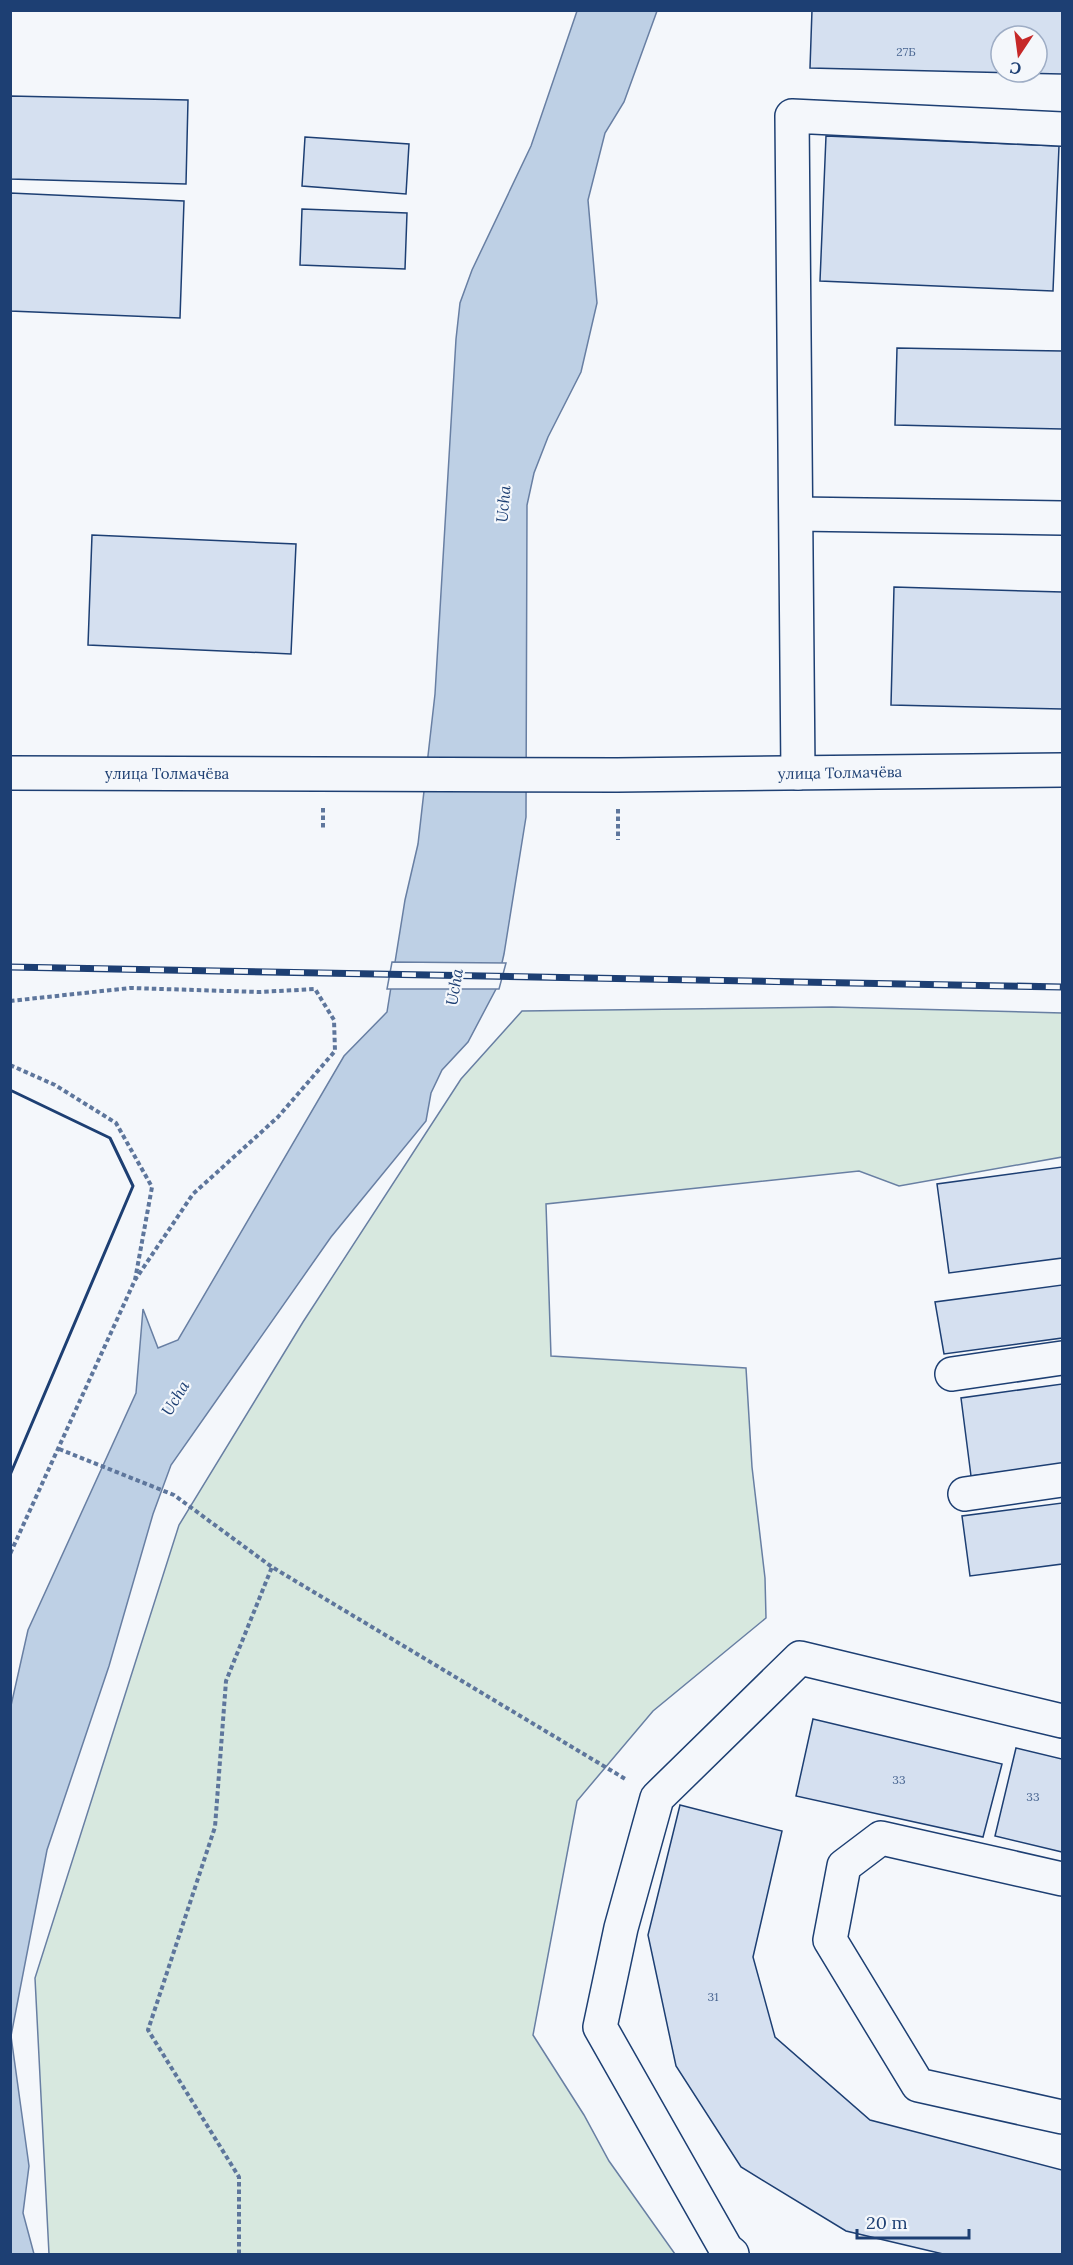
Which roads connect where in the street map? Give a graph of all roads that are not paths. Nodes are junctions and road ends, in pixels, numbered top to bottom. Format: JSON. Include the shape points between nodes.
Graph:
{"nodes":[{"id":1,"x":1062,"y":129,"type":"edge"},
{"id":2,"x":796,"y":514,"type":"junction"},
{"id":3,"x":1062,"y":518,"type":"edge"},
{"id":4,"x":1062,"y":771,"type":"edge"},
{"id":5,"x":10,"y":773,"type":"edge"},
{"id":6,"x":798,"y":773,"type":"junction"},
{"id":7,"x":1062,"y":1358,"type":"edge"},
{"id":8,"x":952,"y":1374,"type":"dead end"},
{"id":9,"x":1062,"y":1480,"type":"edge"},
{"id":10,"x":965,"y":1494,"type":"dead end"},
{"id":11,"x":1062,"y":1721,"type":"edge"},
{"id":12,"x":1062,"y":1879,"type":"edge"},
{"id":13,"x":1062,"y":2117,"type":"edge"},
{"id":14,"x":732,"y":2254,"type":"edge"}],
"edges":[{"from":1,"to":2,"type":"street","via":[[792,116]]},
{"from":2,"to":3,"type":"street"},
{"from":2,"to":6,"type":"street"},
{"from":4,"to":6,"type":"street","name":"улица Толмачёва"},
{"from":5,"to":6,"type":"street","name":"улица Толмачёва"},
{"from":7,"to":8,"type":"street"},
{"from":9,"to":10,"type":"street"},
{"from":11,"to":14,"type":"street","via":[[800,1658],[657,1798],[621,1928],[600,2027]]},
{"from":12,"to":13,"type":"street","via":[[881,1838],[844,1866],[830,1941],[918,2085]]}]}
